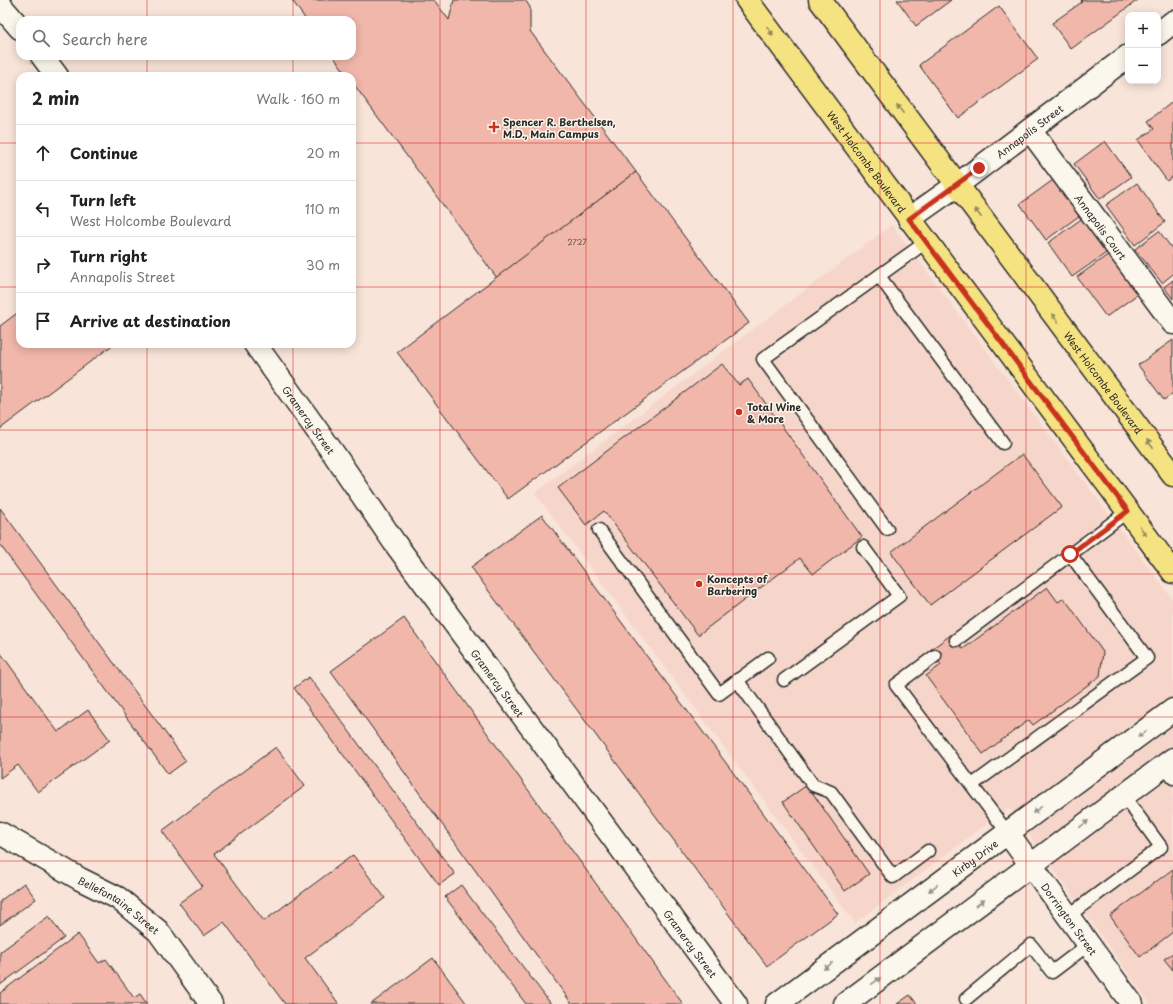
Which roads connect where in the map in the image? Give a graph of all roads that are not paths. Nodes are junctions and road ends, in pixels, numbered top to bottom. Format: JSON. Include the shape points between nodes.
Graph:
{"nodes":[{"id":1,"x":747,"y":0,"type":"edge"},
{"id":2,"x":820,"y":0,"type":"edge"},
{"id":3,"x":0,"y":5,"type":"edge"},
{"id":4,"x":1173,"y":22,"type":"edge"},
{"id":5,"x":16,"y":23,"type":"edge"},
{"id":6,"x":1161,"y":32,"type":"edge"},
{"id":7,"x":1125,"y":58,"type":"edge"},
{"id":8,"x":45,"y":60,"type":"edge"},
{"id":9,"x":54,"y":72,"type":"edge"},
{"id":10,"x":1030,"y":130,"type":"junction"},
{"id":11,"x":957,"y":185,"type":"junction"},
{"id":12,"x":909,"y":219,"type":"junction"},
{"id":13,"x":926,"y":242,"type":"junction"},
{"id":14,"x":879,"y":276,"type":"junction"},
{"id":15,"x":1173,"y":323,"type":"edge"},
{"id":16,"x":260,"y":351,"type":"edge"},
{"id":17,"x":1003,"y":443,"type":"dead end"},
{"id":18,"x":1173,"y":476,"type":"edge"},
{"id":19,"x":1128,"y":511,"type":"junction"},
{"id":20,"x":887,"y":529,"type":"dead end"},
{"id":21,"x":599,"y":530,"type":"dead end"},
{"id":22,"x":863,"y":547,"type":"dead end"},
{"id":23,"x":1070,"y":554,"type":"junction"},
{"id":24,"x":1173,"y":572,"type":"edge"},
{"id":25,"x":956,"y":640,"type":"dead end"},
{"id":26,"x":934,"y":656,"type":"dead end"},
{"id":27,"x":768,"y":658,"type":"dead end"},
{"id":28,"x":737,"y":680,"type":"junction"},
{"id":29,"x":784,"y":680,"type":"dead end"},
{"id":30,"x":1173,"y":710,"type":"edge"},
{"id":31,"x":1170,"y":768,"type":"edge"},
{"id":32,"x":972,"y":785,"type":"junction"},
{"id":33,"x":1123,"y":795,"type":"junction"},
{"id":34,"x":1007,"y":832,"type":"junction"},
{"id":35,"x":0,"y":834,"type":"edge"},
{"id":36,"x":928,"y":851,"type":"dead end"},
{"id":37,"x":1030,"y":865,"type":"junction"},
{"id":38,"x":1068,"y":916,"type":"junction"},
{"id":39,"x":1088,"y":944,"type":"junction"},
{"id":40,"x":966,"y":999,"type":"dead end"},
{"id":41,"x":211,"y":1004,"type":"edge"},
{"id":42,"x":736,"y":1004,"type":"edge"},
{"id":43,"x":777,"y":1004,"type":"edge"},
{"id":44,"x":845,"y":1004,"type":"edge"},
{"id":45,"x":1132,"y":1004,"type":"edge"}],
"edges":[{"from":1,"to":12,"type":"main road","name":"West Holcombe Boulevard","one_way":true},
{"from":11,"to":2,"type":"main road","name":"West Holcombe Boulevard","one_way":true},
{"from":3,"to":5,"type":"street"},
{"from":4,"to":6,"type":"street"},
{"from":7,"to":10,"type":"street","name":"Annapolis Street"},
{"from":8,"to":9,"type":"street"},
{"from":10,"to":11,"type":"street","name":"Annapolis Street"},
{"from":10,"to":15,"type":"street","name":"Annapolis Court"},
{"from":11,"to":12,"type":"street","name":"Annapolis Street"},
{"from":18,"to":11,"type":"main road","name":"West Holcombe Boulevard","one_way":true},
{"from":12,"to":13,"type":"main road","name":"West Holcombe Boulevard"},
{"from":13,"to":14,"type":"lane"},
{"from":13,"to":19,"type":"main road","name":"West Holcombe Boulevard"},
{"from":14,"to":17,"type":"lane"},
{"from":14,"to":20,"type":"lane","via":[[763,359]]},
{"from":16,"to":42,"type":"street","name":"Gramercy Street","via":[[394,542]]},
{"from":19,"to":23,"type":"lane"},
{"from":19,"to":24,"type":"main road","name":"West Holcombe Boulevard","one_way":true},
{"from":21,"to":28,"type":"lane","via":[[719,694]]},
{"from":22,"to":29,"type":"lane","via":[[899,596]]},
{"from":23,"to":25,"type":"lane"},
{"from":23,"to":32,"type":"lane","via":[[1147,658]]},
{"from":26,"to":32,"type":"lane","via":[[896,685]]},
{"from":27,"to":28,"type":"lane"},
{"from":28,"to":36,"type":"lane","via":[[813,785],[832,792],[893,877]]},
{"from":30,"to":34,"type":"street","name":"Kirby Drive","one_way":true},
{"from":31,"to":33,"type":"street"},
{"from":32,"to":34,"type":"lane"},
{"from":37,"to":33,"type":"street","one_way":true},
{"from":33,"to":38,"type":"lane","via":[[1161,848]]},
{"from":34,"to":37,"type":"street","name":"Dorrington Street"},
{"from":34,"to":43,"type":"street","name":"Kirby Drive","one_way":true},
{"from":35,"to":41,"type":"street","name":"Bellefontaine Street","via":[[118,898],[158,931]]},
{"from":37,"to":38,"type":"street","name":"Dorrington Street"},
{"from":44,"to":37,"type":"street","one_way":true},
{"from":38,"to":39,"type":"street","name":"Dorrington Street"},
{"from":39,"to":40,"type":"lane","via":[[1052,972],[1031,945]]},
{"from":39,"to":45,"type":"street","name":"Dorrington Street"}]}
